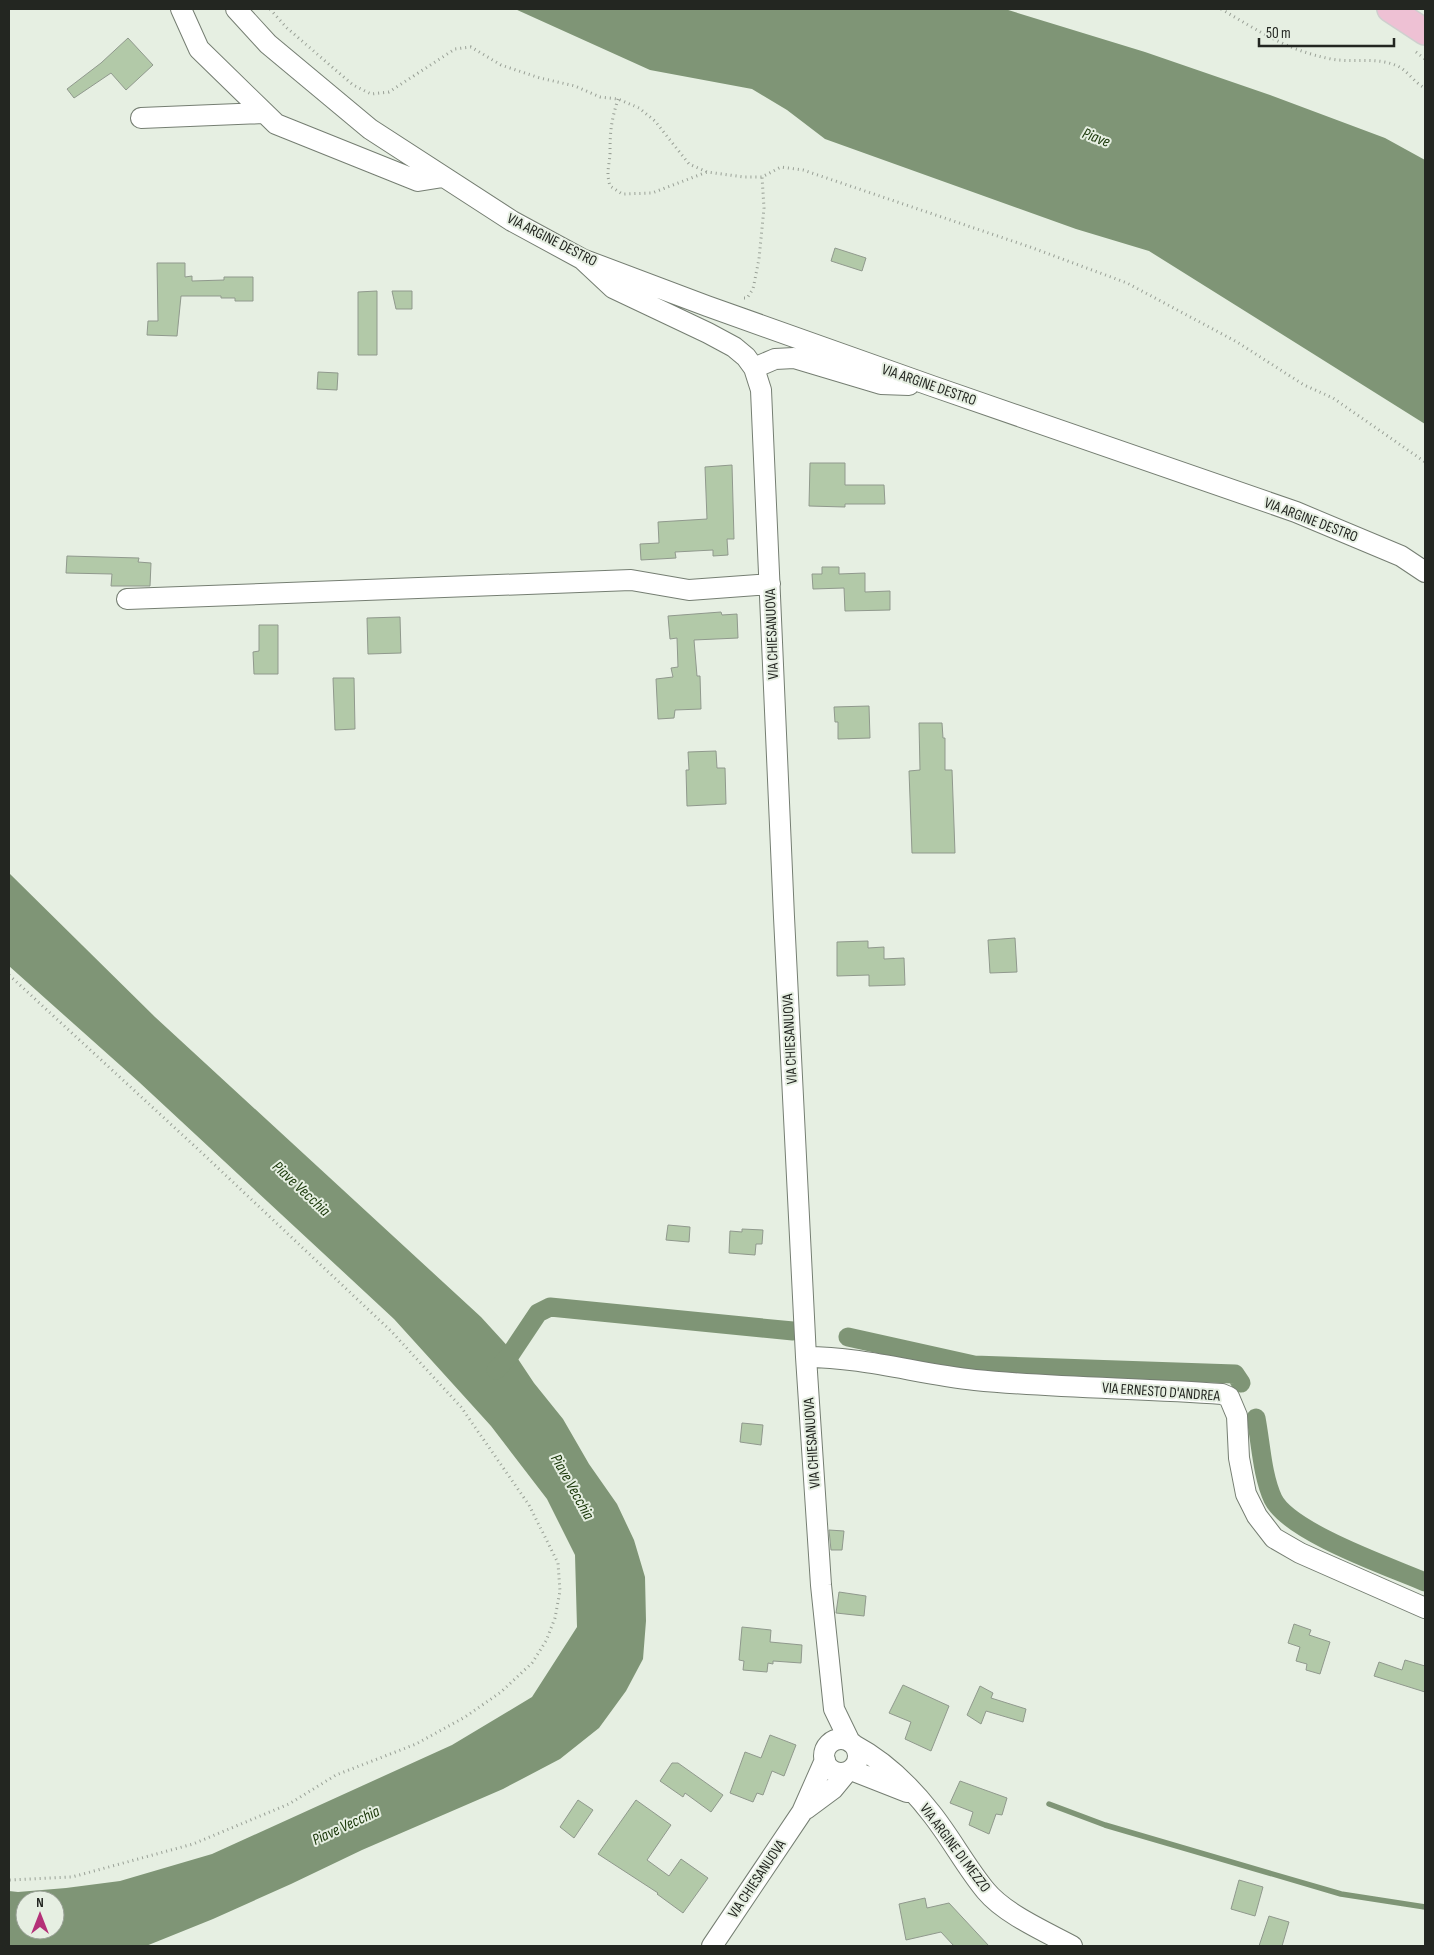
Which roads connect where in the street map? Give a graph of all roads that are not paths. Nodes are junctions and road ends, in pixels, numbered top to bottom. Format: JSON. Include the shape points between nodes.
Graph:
{"nodes":[{"id":1,"x":181,"y":9,"type":"edge"},
{"id":2,"x":236,"y":9,"type":"edge"},
{"id":3,"x":1390,"y":9,"type":"edge"},
{"id":4,"x":1425,"y":32,"type":"edge"},
{"id":5,"x":263,"y":113,"type":"junction"},
{"id":6,"x":141,"y":118,"type":"dead end"},
{"id":7,"x":443,"y":178,"type":"junction"},
{"id":8,"x":582,"y":258,"type":"junction"},
{"id":9,"x":754,"y":368,"type":"junction"},
{"id":10,"x":932,"y":386,"type":"junction"},
{"id":11,"x":1425,"y":572,"type":"edge"},
{"id":12,"x":770,"y":584,"type":"junction"},
{"id":13,"x":127,"y":599,"type":"dead end"},
{"id":14,"x":806,"y":1357,"type":"junction"},
{"id":15,"x":1425,"y":1608,"type":"edge"},
{"id":16,"x":834,"y":1709,"type":"junction"},
{"id":17,"x":852,"y":1744,"type":"junction"},
{"id":18,"x":827,"y":1752,"type":"junction"},
{"id":19,"x":849,"y":1771,"type":"junction"},
{"id":20,"x":916,"y":1795,"type":"junction"},
{"id":21,"x":802,"y":1812,"type":"junction"},
{"id":22,"x":712,"y":1946,"type":"edge"},
{"id":23,"x":1072,"y":1946,"type":"edge"}],
"edges":[{"from":1,"to":5,"type":"street","via":[[199,49]]},
{"from":2,"to":7,"type":"street","name":"VIA ARGINE DESTRO","via":[[268,44],[370,128]]},
{"from":3,"to":4,"type":"main road"},
{"from":5,"to":6,"type":"street"},
{"from":5,"to":7,"type":"street","via":[[276,124],[418,181]]},
{"from":7,"to":8,"type":"street","name":"VIA ARGINE DESTRO","via":[[512,221]]},
{"from":8,"to":9,"type":"street","name":"VIA CHIESANUOVA","via":[[613,288],[734,347]]},
{"from":8,"to":10,"type":"street","name":"VIA ARGINE DESTRO"},
{"from":9,"to":10,"type":"street","via":[[775,359],[794,358],[881,384]]},
{"from":9,"to":12,"type":"street","name":"VIA CHIESANUOVA","via":[[761,390],[763,414]]},
{"from":10,"to":11,"type":"street","name":"VIA ARGINE DESTRO","via":[[1296,512],[1401,556]]},
{"from":12,"to":13,"type":"street","via":[[689,590],[631,580]]},
{"from":12,"to":14,"type":"street","name":"VIA CHIESANUOVA"},
{"from":14,"to":15,"type":"street","name":"VIA ERNESTO D'ANDREA","via":[[835,1358],[974,1380],[1222,1394],[1229,1397],[1237,1416],[1239,1458],[1246,1494],[1257,1516],[1274,1538],[1300,1553]]},
{"from":14,"to":16,"type":"street","name":"VIA CHIESANUOVA","via":[[820,1585]]},
{"from":16,"to":17,"type":"street","name":"VIA CHIESANUOVA"},
{"from":16,"to":18,"type":"street","name":"VIA CHIESANUOVA"},
{"from":17,"to":18,"type":"street","via":[[841,1740]]},
{"from":17,"to":19,"type":"street","via":[[858,1756],[855,1766]]},
{"from":17,"to":20,"type":"street","name":"VIA ARGINE DI MEZZO","via":[[882,1763]]},
{"from":18,"to":19,"type":"street","via":[[828,1766],[833,1771]]},
{"from":18,"to":21,"type":"street","name":"VIA CHIESANUOVA"},
{"from":19,"to":20,"type":"street","name":"VIA ARGINE DI MEZZO"},
{"from":19,"to":21,"type":"street","name":"VIA CHIESANUOVA","via":[[833,1789]]},
{"from":20,"to":23,"type":"street","name":"VIA ARGINE DI MEZZO","via":[[987,1893],[1020,1919]]},
{"from":21,"to":22,"type":"street","name":"VIA CHIESANUOVA"}]}
